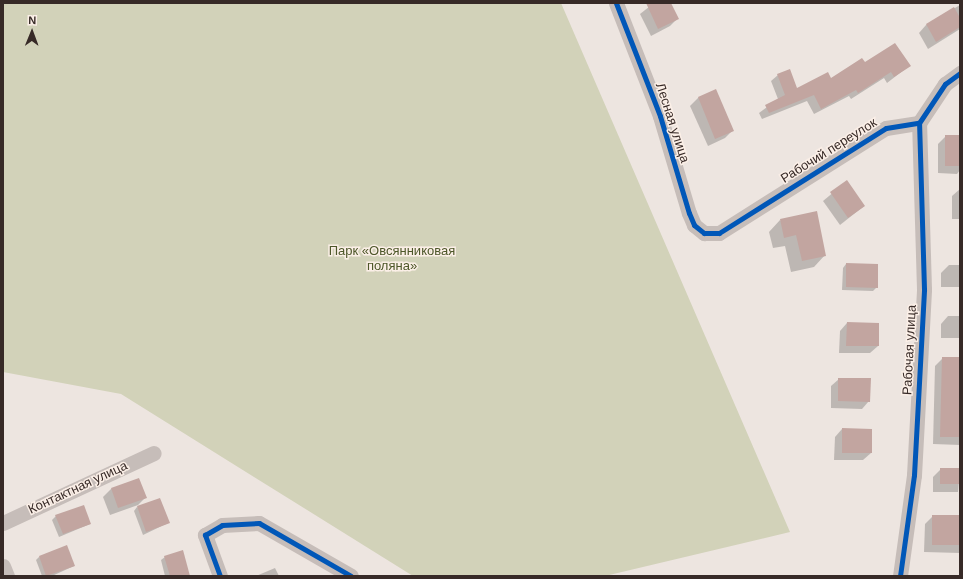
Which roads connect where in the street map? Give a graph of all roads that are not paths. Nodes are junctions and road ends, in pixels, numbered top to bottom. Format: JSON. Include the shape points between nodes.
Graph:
{"nodes":[{"id":1,"x":616,"y":3,"type":"edge"},
{"id":2,"x":960,"y":73,"type":"edge"},
{"id":3,"x":919,"y":123,"type":"junction"},
{"id":4,"x":719,"y":233,"type":"joint"},
{"id":5,"x":154,"y":453,"type":"dead end"},
{"id":6,"x":3,"y":524,"type":"edge"},
{"id":7,"x":3,"y":566,"type":"edge"},
{"id":8,"x":7,"y":576,"type":"edge"},
{"id":9,"x":220,"y":576,"type":"edge"},
{"id":10,"x":351,"y":576,"type":"edge"},
{"id":11,"x":900,"y":576,"type":"edge"}],
"edges":[{"from":1,"to":4,"type":"street","name":"Лесная улица","via":[[660,116],[694,225],[704,233]]},
{"from":2,"to":3,"type":"street","via":[[945,84]]},
{"from":3,"to":4,"type":"street","name":"Рабочий переулок","via":[[886,128]]},
{"from":3,"to":11,"type":"street","name":"Рабочая улица","via":[[924,289],[914,475]]},
{"from":5,"to":6,"type":"street","name":"Контактная улица"},
{"from":7,"to":8,"type":"street"},
{"from":9,"to":10,"type":"street","via":[[205,535],[222,525],[259,523]]}]}
